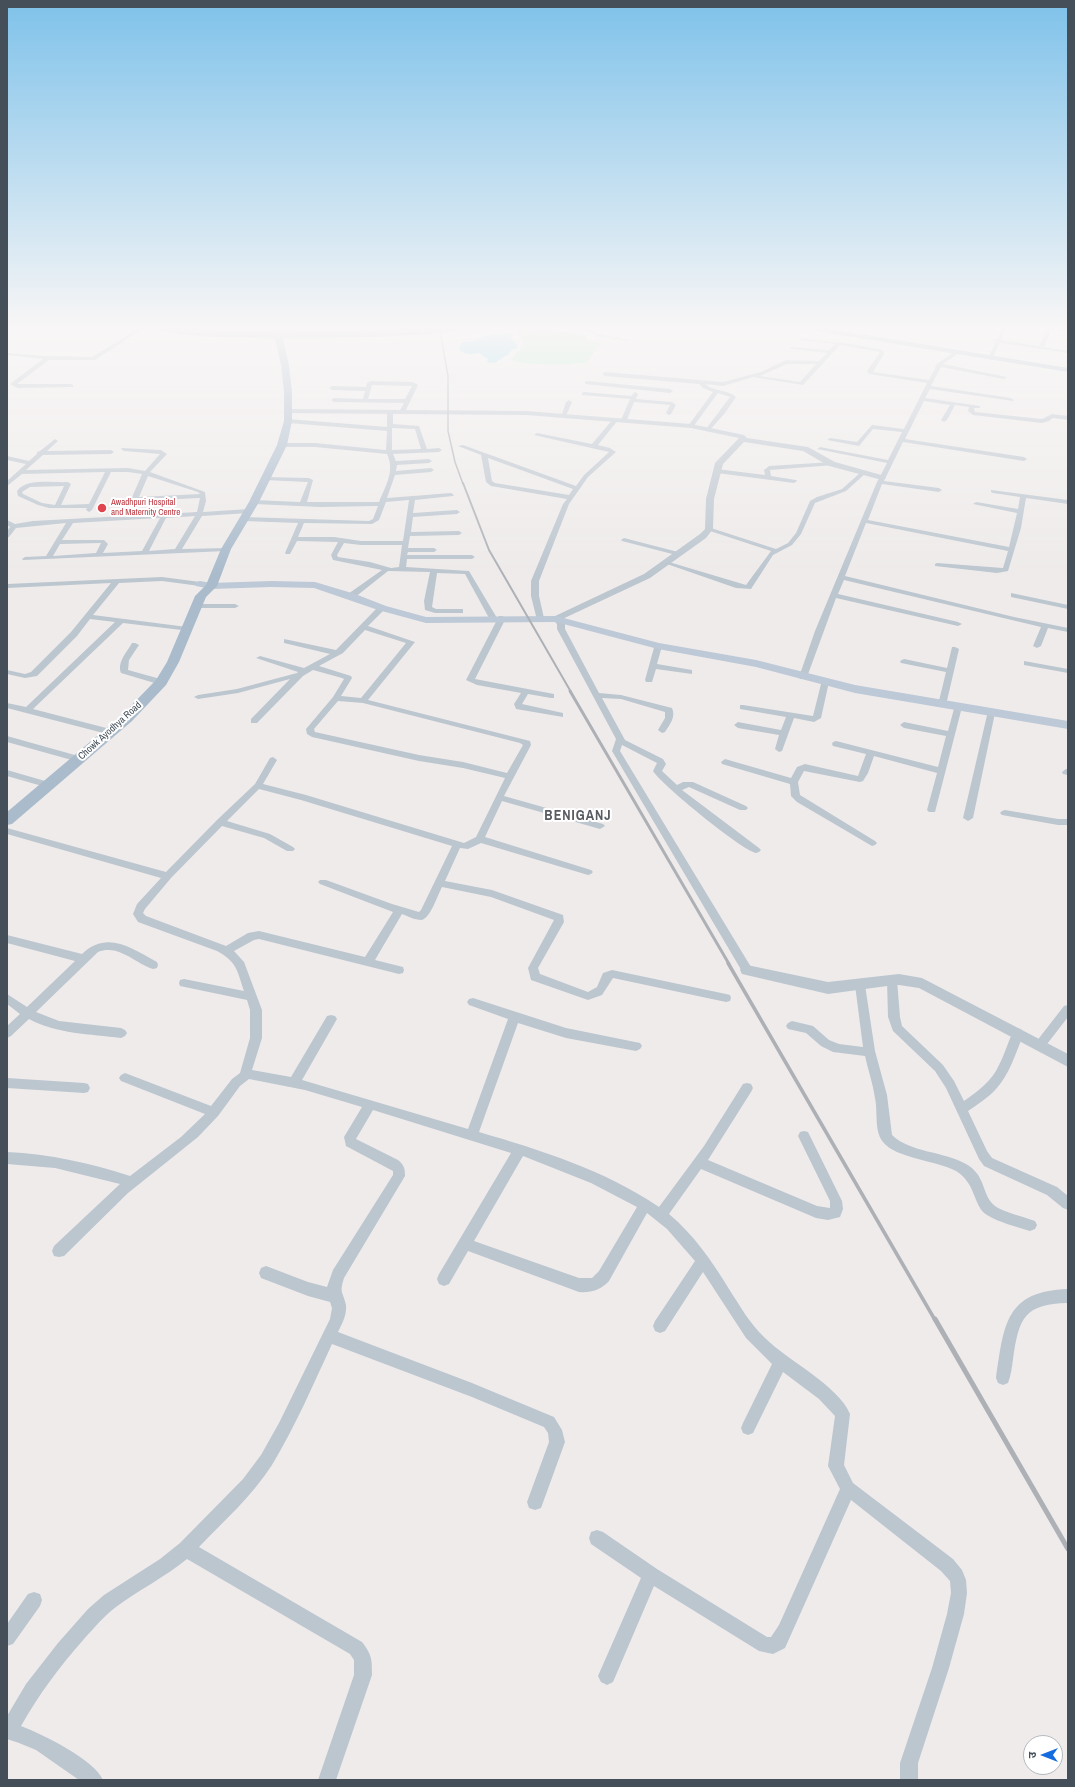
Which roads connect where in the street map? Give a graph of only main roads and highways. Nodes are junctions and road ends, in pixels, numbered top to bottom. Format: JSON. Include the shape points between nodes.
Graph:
{"nodes":[{"id":1,"x":281,"y":408,"type":"edge"},
{"id":2,"x":288,"y":408,"type":"edge"},
{"id":3,"x":278,"y":443,"type":"junction"},
{"id":4,"x":246,"y":511,"type":"junction"},
{"id":5,"x":206,"y":585,"type":"junction"},
{"id":6,"x":1068,"y":725,"type":"edge"},
{"id":7,"x":7,"y":820,"type":"edge"}],
"edges":[{"from":1,"to":3,"type":"main road"},
{"from":2,"to":3,"type":"main road","via":[[288,421]]},
{"from":3,"to":4,"type":"main road","via":[[263,469]]},
{"from":3,"to":4,"type":"main road","via":[[267,477]]},
{"from":4,"to":5,"type":"main road","via":[[222,549]]},
{"from":5,"to":6,"type":"main road","via":[[302,584],[326,587],[382,608],[426,620],[556,619],[658,646],[756,664],[825,682],[942,705]]},
{"from":5,"to":7,"type":"main road","name":"Chowk Ayodhya Road","via":[[173,662],[161,682],[111,732]]}]}
